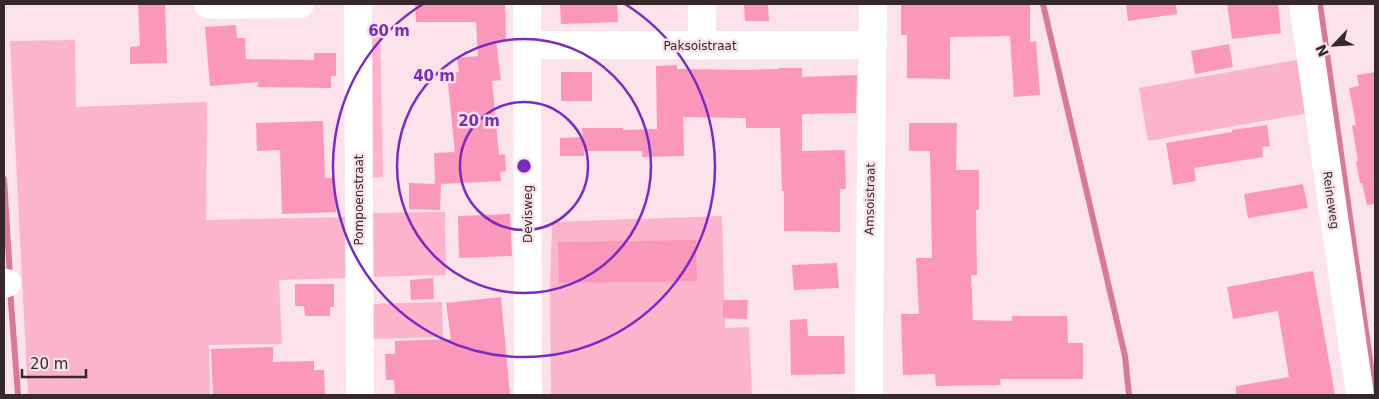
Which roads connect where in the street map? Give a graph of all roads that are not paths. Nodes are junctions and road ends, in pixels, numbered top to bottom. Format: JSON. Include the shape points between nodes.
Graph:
{"nodes":[{"id":1,"x":208,"y":4,"type":"edge"},
{"id":2,"x":300,"y":4,"type":"edge"},
{"id":3,"x":358,"y":4,"type":"edge"},
{"id":4,"x":527,"y":4,"type":"edge"},
{"id":5,"x":702,"y":4,"type":"edge"},
{"id":6,"x":873,"y":4,"type":"edge"},
{"id":7,"x":1303,"y":4,"type":"edge"},
{"id":8,"x":527,"y":45,"type":"junction"},
{"id":9,"x":702,"y":46,"type":"junction"},
{"id":10,"x":873,"y":46,"type":"junction"},
{"id":11,"x":360,"y":395,"type":"edge"},
{"id":12,"x":528,"y":395,"type":"edge"},
{"id":13,"x":869,"y":395,"type":"edge"},
{"id":14,"x":1360,"y":395,"type":"edge"}],
"edges":[{"from":1,"to":2,"type":"street"},
{"from":3,"to":11,"type":"street","name":"Pompoenstraat"},
{"from":4,"to":8,"type":"street","name":"Devisweg"},
{"from":5,"to":9,"type":"street"},
{"from":6,"to":10,"type":"street","name":"Amsoistraat"},
{"from":7,"to":14,"type":"street","name":"Reineweg"},
{"from":8,"to":9,"type":"street","name":"Paksoistraat"},
{"from":8,"to":12,"type":"street","name":"Devisweg"},
{"from":9,"to":10,"type":"street","name":"Paksoistraat"},
{"from":10,"to":13,"type":"street","name":"Amsoistraat"}]}
